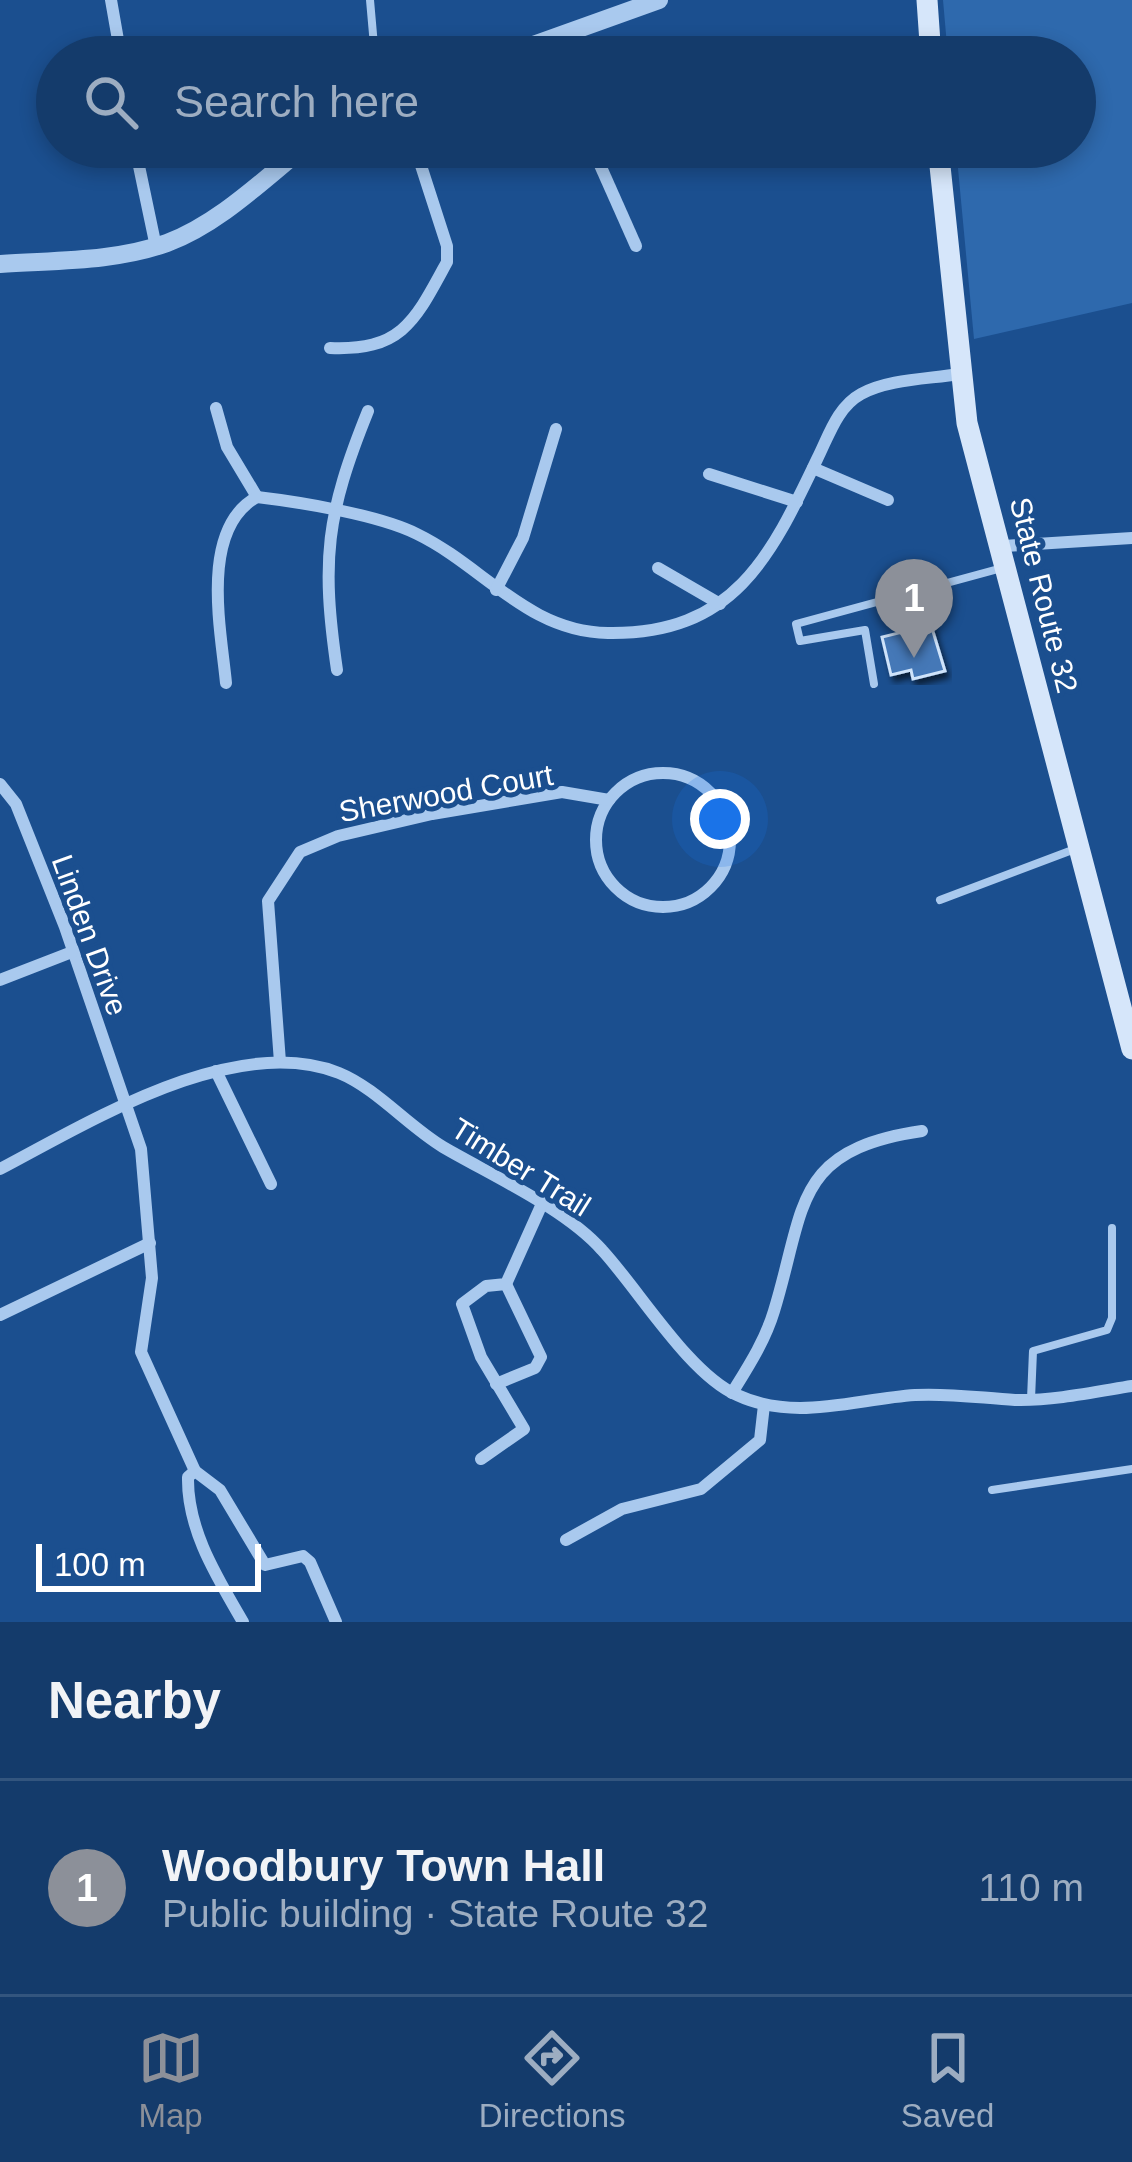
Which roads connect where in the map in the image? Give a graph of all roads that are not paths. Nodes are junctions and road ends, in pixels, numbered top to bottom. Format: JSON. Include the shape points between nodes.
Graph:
{"nodes":[{"id":1,"x":110,"y":0,"type":"edge"},
{"id":2,"x":370,"y":0,"type":"edge"},
{"id":3,"x":659,"y":0,"type":"edge"},
{"id":4,"x":927,"y":0,"type":"edge"},
{"id":5,"x":117,"y":36,"type":"edge"},
{"id":6,"x":373,"y":36,"type":"edge"},
{"id":7,"x":579,"y":36,"type":"edge"},
{"id":8,"x":930,"y":36,"type":"edge"},
{"id":9,"x":139,"y":168,"type":"edge"},
{"id":10,"x":277,"y":168,"type":"edge"},
{"id":11,"x":422,"y":168,"type":"edge"},
{"id":12,"x":601,"y":168,"type":"edge"},
{"id":13,"x":940,"y":168,"type":"edge"},
{"id":14,"x":636,"y":246,"type":"dead end"},
{"id":15,"x":156,"y":247,"type":"junction"},
{"id":16,"x":0,"y":264,"type":"edge"},
{"id":17,"x":330,"y":348,"type":"dead end"},
{"id":18,"x":959,"y":374,"type":"junction"},
{"id":19,"x":216,"y":408,"type":"dead end"},
{"id":20,"x":368,"y":411,"type":"dead end"},
{"id":21,"x":556,"y":429,"type":"dead end"},
{"id":22,"x":813,"y":468,"type":"junction"},
{"id":23,"x":709,"y":474,"type":"dead end"},
{"id":24,"x":257,"y":497,"type":"junction"},
{"id":25,"x":888,"y":500,"type":"dead end"},
{"id":26,"x":797,"y":502,"type":"junction"},
{"id":27,"x":332,"y":512,"type":"junction"},
{"id":28,"x":1132,"y":538,"type":"edge"},
{"id":29,"x":1006,"y":556,"type":"junction"},
{"id":30,"x":658,"y":568,"type":"dead end"},
{"id":31,"x":496,"y":590,"type":"junction"},
{"id":32,"x":720,"y":604,"type":"junction"},
{"id":33,"x":337,"y":670,"type":"dead end"},
{"id":34,"x":226,"y":683,"type":"dead end"},
{"id":35,"x":874,"y":684,"type":"dead end"},
{"id":36,"x":0,"y":784,"type":"edge"},
{"id":37,"x":609,"y":800,"type":"junction"},
{"id":38,"x":1076,"y":849,"type":"junction"},
{"id":39,"x":940,"y":900,"type":"dead end"},
{"id":40,"x":71,"y":952,"type":"junction"},
{"id":41,"x":0,"y":980,"type":"edge"},
{"id":42,"x":1132,"y":1049,"type":"edge"},
{"id":43,"x":280,"y":1062,"type":"junction"},
{"id":44,"x":216,"y":1071,"type":"junction"},
{"id":45,"x":128,"y":1107,"type":"junction"},
{"id":46,"x":922,"y":1131,"type":"dead end"},
{"id":47,"x":0,"y":1169,"type":"edge"},
{"id":48,"x":271,"y":1184,"type":"dead end"},
{"id":49,"x":541,"y":1206,"type":"junction"},
{"id":50,"x":1112,"y":1228,"type":"dead end"},
{"id":51,"x":150,"y":1243,"type":"junction"},
{"id":52,"x":506,"y":1284,"type":"junction"},
{"id":53,"x":0,"y":1315,"type":"edge"},
{"id":54,"x":496,"y":1384,"type":"junction"},
{"id":55,"x":1132,"y":1386,"type":"edge"},
{"id":56,"x":732,"y":1394,"type":"junction"},
{"id":57,"x":1031,"y":1399,"type":"junction"},
{"id":58,"x":764,"y":1405,"type":"junction"},
{"id":59,"x":481,"y":1460,"type":"dead end"},
{"id":60,"x":1132,"y":1469,"type":"edge"},
{"id":61,"x":195,"y":1471,"type":"junction"},
{"id":62,"x":992,"y":1490,"type":"dead end"},
{"id":63,"x":566,"y":1540,"type":"dead end"},
{"id":64,"x":243,"y":1622,"type":"edge"},
{"id":65,"x":336,"y":1622,"type":"edge"}],
"edges":[{"from":1,"to":5,"type":"street"},
{"from":2,"to":6,"type":"lane"},
{"from":3,"to":7,"type":"street"},
{"from":4,"to":8,"type":"main road"},
{"from":9,"to":15,"type":"street"},
{"from":10,"to":15,"type":"street","via":[[209,220]]},
{"from":11,"to":17,"type":"street","via":[[447,262],[392,340],[364,350]]},
{"from":12,"to":14,"type":"street"},
{"from":13,"to":18,"type":"main road","name":"State Route 32"},
{"from":15,"to":16,"type":"street"},
{"from":18,"to":22,"type":"street","via":[[862,393],[836,418]]},
{"from":18,"to":29,"type":"main road","name":"State Route 32"},
{"from":19,"to":24,"type":"street","via":[[227,447]]},
{"from":20,"to":27,"type":"street"},
{"from":21,"to":31,"type":"street","via":[[523,538]]},
{"from":22,"to":25,"type":"street"},
{"from":22,"to":26,"type":"street"},
{"from":23,"to":26,"type":"street"},
{"from":24,"to":27,"type":"street"},
{"from":24,"to":34,"type":"street","via":[[233,520],[220,560]]},
{"from":26,"to":32,"type":"street","via":[[746,586]]},
{"from":27,"to":31,"type":"street","via":[[412,531]]},
{"from":27,"to":33,"type":"street","via":[[325,590]]},
{"from":28,"to":29,"type":"street"},
{"from":29,"to":35,"type":"lane","via":[[796,624],[800,641],[865,630]]},
{"from":29,"to":38,"type":"main road","name":"State Route 32"},
{"from":30,"to":32,"type":"street"},
{"from":31,"to":32,"type":"street","via":[[561,624],[608,633],[653,631]]},
{"from":36,"to":40,"type":"street","name":"Linden Drive","via":[[16,804]]},
{"from":37,"to":37,"type":"street","via":[[646,775],[691,778],[723,809],[729,853],[721,873],[707,890],[667,907],[626,896],[610,881],[596,841]]},
{"from":37,"to":43,"type":"street","name":"Sherwood Court","via":[[562,792],[432,814],[300,852],[268,901]]},
{"from":38,"to":39,"type":"lane"},
{"from":38,"to":42,"type":"main road","name":"State Route 32"},
{"from":40,"to":41,"type":"street"},
{"from":40,"to":45,"type":"street","name":"Linden Drive"},
{"from":43,"to":44,"type":"street","name":"Timber Trail"},
{"from":43,"to":49,"type":"street","name":"Timber Trail","via":[[341,1074]]},
{"from":44,"to":45,"type":"street","name":"Timber Trail"},
{"from":44,"to":48,"type":"street"},
{"from":45,"to":47,"type":"street","name":"Timber Trail"},
{"from":45,"to":51,"type":"street","name":"Linden Drive","via":[[141,1149]]},
{"from":46,"to":56,"type":"street","via":[[857,1146],[811,1187],[795,1218],[774,1312]]},
{"from":49,"to":52,"type":"street"},
{"from":49,"to":56,"type":"street","name":"Timber Trail","via":[[598,1245]]},
{"from":50,"to":57,"type":"lane","via":[[1107,1330],[1034,1351]]},
{"from":51,"to":53,"type":"street"},
{"from":51,"to":61,"type":"street","name":"Linden Drive","via":[[141,1352]]},
{"from":52,"to":54,"type":"street","via":[[541,1357],[535,1368]]},
{"from":52,"to":54,"type":"street","via":[[486,1286],[462,1304]]},
{"from":54,"to":59,"type":"street","via":[[524,1429]]},
{"from":55,"to":57,"type":"street","name":"Timber Trail"},
{"from":56,"to":58,"type":"street","name":"Timber Trail"},
{"from":57,"to":58,"type":"street","name":"Timber Trail","via":[[959,1394],[817,1409]]},
{"from":58,"to":63,"type":"street","via":[[760,1440],[701,1489],[622,1509]]},
{"from":60,"to":62,"type":"lane"},
{"from":61,"to":64,"type":"street","via":[[188,1502],[199,1539]]},
{"from":61,"to":65,"type":"street","via":[[220,1490],[265,1565],[303,1556],[310,1562]]}]}
